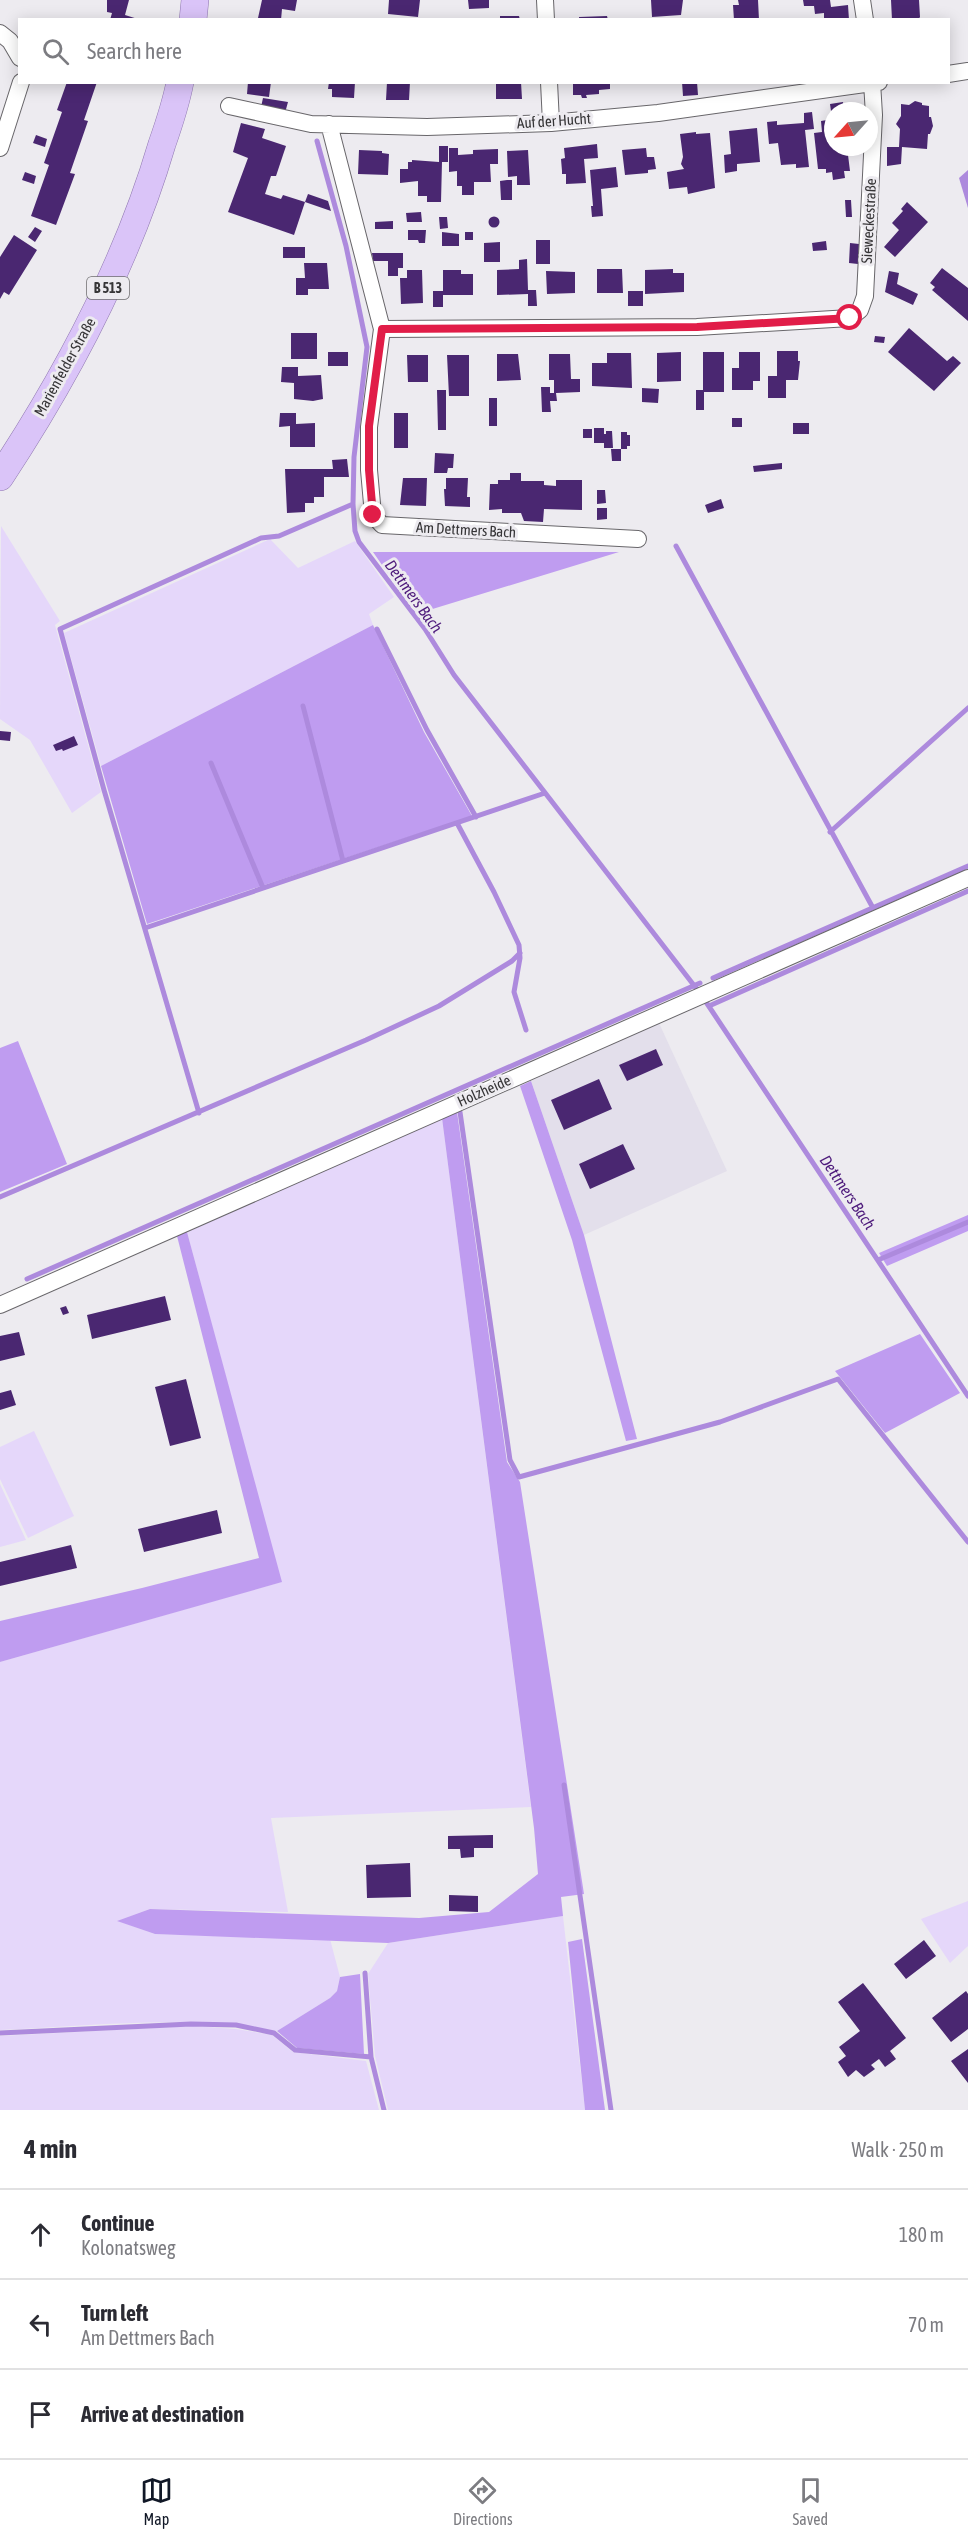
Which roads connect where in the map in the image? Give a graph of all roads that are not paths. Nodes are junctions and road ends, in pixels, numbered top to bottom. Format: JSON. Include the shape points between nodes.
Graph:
{"nodes":[{"id":1,"x":195,"y":0,"type":"edge"},
{"id":2,"x":545,"y":0,"type":"edge"},
{"id":3,"x":862,"y":0,"type":"edge"},
{"id":4,"x":193,"y":18,"type":"edge"},
{"id":5,"x":546,"y":18,"type":"edge"},
{"id":6,"x":865,"y":18,"type":"edge"},
{"id":7,"x":0,"y":33,"type":"edge"},
{"id":8,"x":18,"y":55,"type":"edge"},
{"id":9,"x":968,"y":71,"type":"edge"},
{"id":10,"x":950,"y":74,"type":"edge"},
{"id":11,"x":20,"y":84,"type":"edge"},
{"id":12,"x":179,"y":84,"type":"edge"},
{"id":13,"x":549,"y":84,"type":"edge"},
{"id":14,"x":867,"y":84,"type":"edge"},
{"id":15,"x":874,"y":84,"type":"edge"},
{"id":16,"x":229,"y":106,"type":"dead end"},
{"id":17,"x":551,"y":123,"type":"junction"},
{"id":18,"x":329,"y":124,"type":"junction"},
{"id":19,"x":0,"y":148,"type":"edge"},
{"id":20,"x":382,"y":329,"type":"junction"},
{"id":21,"x":0,"y":477,"type":"edge"},
{"id":22,"x":638,"y":540,"type":"dead end"},
{"id":23,"x":968,"y":878,"type":"edge"},
{"id":24,"x":0,"y":1305,"type":"edge"}],
"edges":[{"from":1,"to":4,"type":"main road"},
{"from":2,"to":5,"type":"street"},
{"from":3,"to":6,"type":"street"},
{"from":7,"to":8,"type":"street"},
{"from":9,"to":10,"type":"street"},
{"from":11,"to":19,"type":"street"},
{"from":12,"to":21,"type":"main road","name":"Marienfelder Straße","number":"B 513","via":[[150,187],[107,290],[65,373]]},
{"from":13,"to":17,"type":"street"},
{"from":14,"to":17,"type":"street","name":"Auf der Hucht","via":[[658,113]]},
{"from":15,"to":20,"type":"street","name":"Sieweckestraße","via":[[865,296],[860,310],[850,318],[697,327]]},
{"from":16,"to":18,"type":"street","name":"Auf der Hucht","via":[[312,124]]},
{"from":17,"to":18,"type":"street","name":"Auf der Hucht","via":[[427,127]]},
{"from":18,"to":20,"type":"street","name":"Am Dettmers Bach"},
{"from":20,"to":22,"type":"street","name":"Am Dettmers Bach","via":[[369,426],[373,515],[382,525]]},
{"from":23,"to":24,"type":"street","name":"Holzheide"}]}
